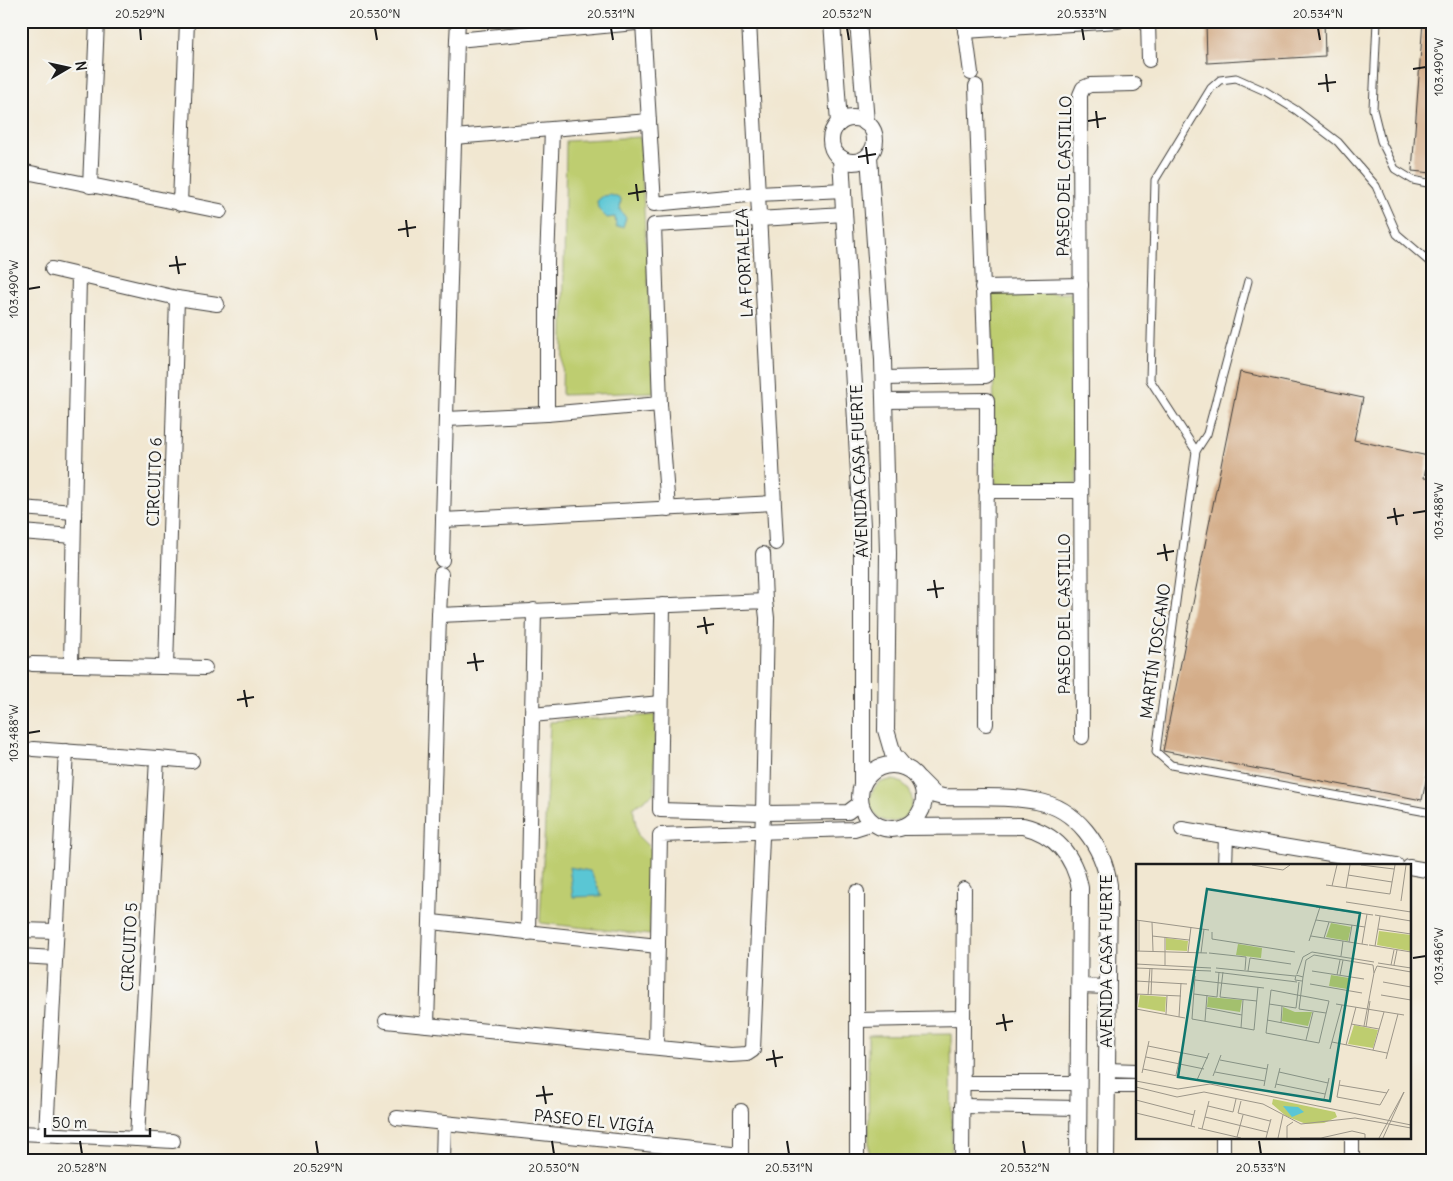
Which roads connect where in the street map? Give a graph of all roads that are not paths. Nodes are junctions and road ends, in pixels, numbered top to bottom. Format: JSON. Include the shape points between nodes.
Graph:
{"nodes":[{"id":1,"x":97,"y":21,"type":"edge"},
{"id":2,"x":187,"y":21,"type":"edge"},
{"id":3,"x":458,"y":21,"type":"edge"},
{"id":4,"x":749,"y":21,"type":"edge"},
{"id":5,"x":832,"y":21,"type":"edge"},
{"id":6,"x":858,"y":21,"type":"edge"},
{"id":7,"x":1118,"y":21,"type":"edge"},
{"id":8,"x":1148,"y":21,"type":"edge"},
{"id":9,"x":1377,"y":21,"type":"edge"},
{"id":10,"x":650,"y":22,"type":"edge"},
{"id":11,"x":965,"y":26,"type":"edge"},
{"id":12,"x":457,"y":40,"type":"junction"},
{"id":13,"x":1149,"y":60,"type":"dead end"},
{"id":14,"x":970,"y":73,"type":"dead end"},
{"id":15,"x":1134,"y":84,"type":"dead end"},
{"id":16,"x":976,"y":86,"type":"dead end"},
{"id":17,"x":649,"y":121,"type":"junction"},
{"id":18,"x":839,"y":123,"type":"junction"},
{"id":19,"x":866,"y":123,"type":"junction"},
{"id":20,"x":552,"y":130,"type":"junction"},
{"id":21,"x":454,"y":137,"type":"junction"},
{"id":22,"x":869,"y":156,"type":"junction"},
{"id":23,"x":841,"y":158,"type":"junction"},
{"id":24,"x":21,"y":171,"type":"edge"},
{"id":25,"x":1432,"y":184,"type":"edge"},
{"id":26,"x":90,"y":186,"type":"junction"},
{"id":27,"x":844,"y":190,"type":"junction"},
{"id":28,"x":758,"y":194,"type":"junction"},
{"id":29,"x":180,"y":204,"type":"junction"},
{"id":30,"x":220,"y":211,"type":"dead end"},
{"id":31,"x":845,"y":214,"type":"junction"},
{"id":32,"x":760,"y":218,"type":"junction"},
{"id":33,"x":1432,"y":264,"type":"edge"},
{"id":34,"x":52,"y":268,"type":"dead end"},
{"id":35,"x":79,"y":276,"type":"junction"},
{"id":36,"x":1248,"y":281,"type":"dead end"},
{"id":37,"x":1080,"y":285,"type":"junction"},
{"id":38,"x":982,"y":287,"type":"junction"},
{"id":39,"x":177,"y":298,"type":"junction"},
{"id":40,"x":217,"y":304,"type":"dead end"},
{"id":41,"x":884,"y":378,"type":"junction"},
{"id":42,"x":884,"y":401,"type":"junction"},
{"id":43,"x":660,"y":404,"type":"junction"},
{"id":44,"x":546,"y":414,"type":"junction"},
{"id":45,"x":447,"y":419,"type":"junction"},
{"id":46,"x":1196,"y":452,"type":"junction"},
{"id":47,"x":986,"y":491,"type":"junction"},
{"id":48,"x":1081,"y":491,"type":"junction"},
{"id":49,"x":774,"y":503,"type":"junction"},
{"id":50,"x":21,"y":508,"type":"edge"},
{"id":51,"x":668,"y":509,"type":"junction"},
{"id":52,"x":74,"y":512,"type":"junction"},
{"id":53,"x":443,"y":520,"type":"junction"},
{"id":54,"x":21,"y":532,"type":"edge"},
{"id":55,"x":73,"y":536,"type":"junction"},
{"id":56,"x":776,"y":544,"type":"dead end"},
{"id":57,"x":763,"y":554,"type":"dead end"},
{"id":58,"x":765,"y":601,"type":"junction"},
{"id":59,"x":663,"y":605,"type":"junction"},
{"id":60,"x":534,"y":610,"type":"junction"},
{"id":61,"x":439,"y":615,"type":"junction"},
{"id":62,"x":32,"y":664,"type":"dead end"},
{"id":63,"x":71,"y":664,"type":"junction"},
{"id":64,"x":166,"y":667,"type":"junction"},
{"id":65,"x":205,"y":668,"type":"dead end"},
{"id":66,"x":661,"y":703,"type":"junction"},
{"id":67,"x":532,"y":715,"type":"junction"},
{"id":68,"x":986,"y":724,"type":"dead end"},
{"id":69,"x":1082,"y":737,"type":"dead end"},
{"id":70,"x":33,"y":749,"type":"dead end"},
{"id":71,"x":66,"y":752,"type":"junction"},
{"id":72,"x":157,"y":758,"type":"junction"},
{"id":73,"x":192,"y":761,"type":"dead end"},
{"id":74,"x":904,"y":767,"type":"junction"},
{"id":75,"x":919,"y":779,"type":"junction"},
{"id":76,"x":862,"y":785,"type":"junction"},
{"id":77,"x":860,"y":803,"type":"junction"},
{"id":78,"x":1432,"y":811,"type":"edge"},
{"id":79,"x":764,"y":814,"type":"junction"},
{"id":80,"x":873,"y":824,"type":"junction"},
{"id":81,"x":904,"y":827,"type":"junction"},
{"id":82,"x":1182,"y":828,"type":"dead end"},
{"id":83,"x":762,"y":833,"type":"junction"},
{"id":84,"x":1226,"y":836,"type":"junction"},
{"id":85,"x":1349,"y":861,"type":"edge"},
{"id":86,"x":1225,"y":864,"type":"edge"},
{"id":87,"x":1384,"y":864,"type":"edge"},
{"id":88,"x":1410,"y":867,"type":"edge"},
{"id":89,"x":1432,"y":871,"type":"edge"},
{"id":90,"x":964,"y":889,"type":"dead end"},
{"id":91,"x":858,"y":892,"type":"dead end"},
{"id":92,"x":432,"y":922,"type":"junction"},
{"id":93,"x":21,"y":930,"type":"edge"},
{"id":94,"x":56,"y":931,"type":"junction"},
{"id":95,"x":528,"y":933,"type":"junction"},
{"id":96,"x":658,"y":946,"type":"junction"},
{"id":97,"x":21,"y":956,"type":"edge"},
{"id":98,"x":54,"y":958,"type":"junction"},
{"id":99,"x":1080,"y":986,"type":"junction"},
{"id":100,"x":1108,"y":987,"type":"junction"},
{"id":101,"x":963,"y":1018,"type":"junction"},
{"id":102,"x":857,"y":1020,"type":"junction"},
{"id":103,"x":386,"y":1021,"type":"dead end"},
{"id":104,"x":427,"y":1025,"type":"junction"},
{"id":105,"x":656,"y":1047,"type":"junction"},
{"id":106,"x":1136,"y":1071,"type":"edge"},
{"id":107,"x":1106,"y":1078,"type":"junction"},
{"id":108,"x":963,"y":1083,"type":"junction"},
{"id":109,"x":1078,"y":1083,"type":"junction"},
{"id":110,"x":1136,"y":1087,"type":"edge"},
{"id":111,"x":962,"y":1106,"type":"junction"},
{"id":112,"x":1078,"y":1108,"type":"junction"},
{"id":113,"x":741,"y":1112,"type":"dead end"},
{"id":114,"x":397,"y":1118,"type":"dead end"},
{"id":115,"x":444,"y":1123,"type":"junction"},
{"id":116,"x":21,"y":1133,"type":"edge"},
{"id":117,"x":46,"y":1134,"type":"junction"},
{"id":118,"x":1223,"y":1138,"type":"edge"},
{"id":119,"x":1352,"y":1138,"type":"edge"},
{"id":120,"x":137,"y":1139,"type":"junction"},
{"id":121,"x":173,"y":1141,"type":"dead end"},
{"id":122,"x":741,"y":1157,"type":"edge"},
{"id":123,"x":443,"y":1160,"type":"edge"},
{"id":124,"x":857,"y":1160,"type":"edge"},
{"id":125,"x":962,"y":1160,"type":"edge"},
{"id":126,"x":1078,"y":1160,"type":"edge"},
{"id":127,"x":1106,"y":1160,"type":"edge"},
{"id":128,"x":1223,"y":1160,"type":"edge"},
{"id":129,"x":1352,"y":1160,"type":"edge"}],
"edges":[{"from":1,"to":26,"type":"street"},
{"from":2,"to":29,"type":"street"},
{"from":3,"to":12,"type":"street"},
{"from":4,"to":28,"type":"street","name":"LA FORTALEZA"},
{"from":5,"to":18,"type":"street"},
{"from":6,"to":19,"type":"street"},
{"from":7,"to":11,"type":"street"},
{"from":8,"to":13,"type":"street"},
{"from":9,"to":25,"type":"lane","via":[[1373,109],[1381,141],[1395,169],[1413,180]]},
{"from":10,"to":12,"type":"street"},
{"from":10,"to":17,"type":"street"},
{"from":11,"to":14,"type":"street"},
{"from":12,"to":21,"type":"street"},
{"from":15,"to":37,"type":"street","name":"PASEO DEL CASTILLO","via":[[1090,85],[1083,88],[1080,96]]},
{"from":16,"to":38,"type":"street"},
{"from":17,"to":20,"type":"street"},
{"from":17,"to":28,"type":"street","via":[[654,204]]},
{"from":18,"to":19,"type":"street","via":[[857,119]]},
{"from":18,"to":23,"type":"street","via":[[834,130],[832,145]]},
{"from":19,"to":22,"type":"street","via":[[871,128],[875,143]]},
{"from":20,"to":21,"type":"street"},
{"from":20,"to":44,"type":"street"},
{"from":21,"to":45,"type":"street"},
{"from":22,"to":23,"type":"street","via":[[855,162]]},
{"from":22,"to":41,"type":"street","name":"AVENIDA CASA FUERTE"},
{"from":23,"to":27,"type":"street","name":"AVENIDA CASA FUERTE"},
{"from":24,"to":26,"type":"street"},
{"from":26,"to":29,"type":"street"},
{"from":27,"to":28,"type":"street"},
{"from":27,"to":31,"type":"street","name":"AVENIDA CASA FUERTE"},
{"from":28,"to":32,"type":"street","name":"LA FORTALEZA"},
{"from":29,"to":30,"type":"street"},
{"from":31,"to":32,"type":"street"},
{"from":31,"to":76,"type":"street","name":"AVENIDA CASA FUERTE","via":[[862,526]]},
{"from":32,"to":43,"type":"street","via":[[654,225]]},
{"from":32,"to":49,"type":"street","name":"LA FORTALEZA"},
{"from":33,"to":46,"type":"lane","via":[[1398,234],[1376,186],[1338,142],[1296,110],[1264,91],[1236,78],[1220,80],[1211,88],[1155,180],[1150,380]]},
{"from":34,"to":35,"type":"street"},
{"from":35,"to":39,"type":"street"},
{"from":35,"to":52,"type":"street"},
{"from":36,"to":46,"type":"lane","via":[[1207,434]]},
{"from":37,"to":38,"type":"street"},
{"from":37,"to":48,"type":"street","name":"PASEO DEL CASTILLO"},
{"from":38,"to":41,"type":"street","via":[[986,376]]},
{"from":39,"to":40,"type":"street"},
{"from":39,"to":64,"type":"street","name":"CIRCUITO 6"},
{"from":41,"to":42,"type":"street","name":"AVENIDA CASA FUERTE"},
{"from":42,"to":47,"type":"street","via":[[986,400]]},
{"from":42,"to":74,"type":"street","name":"AVENIDA CASA FUERTE","via":[[888,554],[886,730],[893,754]]},
{"from":43,"to":44,"type":"street"},
{"from":43,"to":51,"type":"street"},
{"from":44,"to":45,"type":"street"},
{"from":45,"to":53,"type":"street"},
{"from":46,"to":78,"type":"lane","name":"MARTÍN TOSCANO","via":[[1156,752],[1171,765],[1422,812]]},
{"from":47,"to":48,"type":"street"},
{"from":47,"to":68,"type":"street"},
{"from":48,"to":69,"type":"street","name":"PASEO DEL CASTILLO"},
{"from":49,"to":51,"type":"street"},
{"from":49,"to":56,"type":"street","name":"LA FORTALEZA"},
{"from":50,"to":52,"type":"street"},
{"from":51,"to":53,"type":"street"},
{"from":52,"to":55,"type":"street"},
{"from":53,"to":61,"type":"street"},
{"from":54,"to":55,"type":"street"},
{"from":55,"to":63,"type":"street"},
{"from":57,"to":58,"type":"street"},
{"from":58,"to":59,"type":"street"},
{"from":58,"to":79,"type":"street"},
{"from":59,"to":60,"type":"street"},
{"from":59,"to":66,"type":"street"},
{"from":60,"to":61,"type":"street"},
{"from":60,"to":67,"type":"street"},
{"from":61,"to":92,"type":"street"},
{"from":62,"to":63,"type":"street"},
{"from":63,"to":64,"type":"street"},
{"from":64,"to":65,"type":"street"},
{"from":66,"to":67,"type":"street"},
{"from":66,"to":79,"type":"street","via":[[660,810]]},
{"from":67,"to":95,"type":"street"},
{"from":70,"to":71,"type":"street"},
{"from":71,"to":72,"type":"street"},
{"from":71,"to":94,"type":"street"},
{"from":72,"to":73,"type":"street"},
{"from":72,"to":120,"type":"street","name":"CIRCUITO 5"},
{"from":74,"to":75,"type":"street"},
{"from":74,"to":76,"type":"street","via":[[879,767]]},
{"from":75,"to":81,"type":"street","via":[[924,793],[922,807],[915,819]]},
{"from":75,"to":100,"type":"street","name":"AVENIDA CASA FUERTE","via":[[935,795],[943,797],[1036,801],[1071,816],[1085,830],[1098,847],[1109,885]]},
{"from":76,"to":77,"type":"street"},
{"from":77,"to":79,"type":"street","via":[[848,812]]},
{"from":77,"to":80,"type":"street"},
{"from":79,"to":83,"type":"street"},
{"from":80,"to":81,"type":"street","via":[[893,829]]},
{"from":80,"to":83,"type":"street","via":[[854,829]]},
{"from":81,"to":99,"type":"street","name":"AVENIDA CASA FUERTE","via":[[1023,826],[1037,830],[1060,845],[1077,871],[1080,888]]},
{"from":82,"to":84,"type":"street"},
{"from":83,"to":96,"type":"street","via":[[660,835]]},
{"from":83,"to":105,"type":"street","via":[[753,1050],[747,1054],[730,1054]]},
{"from":84,"to":85,"type":"street"},
{"from":84,"to":86,"type":"street"},
{"from":85,"to":87,"type":"street"},
{"from":88,"to":89,"type":"street"},
{"from":90,"to":101,"type":"street"},
{"from":91,"to":102,"type":"street"},
{"from":92,"to":95,"type":"street"},
{"from":92,"to":104,"type":"street"},
{"from":93,"to":94,"type":"street"},
{"from":94,"to":98,"type":"street"},
{"from":95,"to":96,"type":"street"},
{"from":96,"to":105,"type":"street"},
{"from":97,"to":98,"type":"street"},
{"from":98,"to":117,"type":"street"},
{"from":99,"to":100,"type":"street"},
{"from":99,"to":109,"type":"street","name":"AVENIDA CASA FUERTE"},
{"from":100,"to":107,"type":"street","name":"AVENIDA CASA FUERTE"},
{"from":101,"to":102,"type":"street"},
{"from":101,"to":108,"type":"street"},
{"from":102,"to":124,"type":"street"},
{"from":103,"to":104,"type":"street"},
{"from":104,"to":105,"type":"street"},
{"from":106,"to":107,"type":"street"},
{"from":107,"to":110,"type":"street"},
{"from":107,"to":127,"type":"street","name":"AVENIDA CASA FUERTE"},
{"from":108,"to":109,"type":"street"},
{"from":108,"to":111,"type":"street"},
{"from":109,"to":112,"type":"street","name":"AVENIDA CASA FUERTE"},
{"from":111,"to":112,"type":"street"},
{"from":111,"to":125,"type":"street"},
{"from":112,"to":126,"type":"street","name":"AVENIDA CASA FUERTE"},
{"from":113,"to":122,"type":"street","name":"PASEO EL VIGÍA"},
{"from":114,"to":115,"type":"street","name":"PASEO EL VIGÍA"},
{"from":115,"to":122,"type":"street","name":"PASEO EL VIGÍA"},
{"from":115,"to":123,"type":"street"},
{"from":116,"to":117,"type":"street"},
{"from":117,"to":120,"type":"street"},
{"from":118,"to":128,"type":"street"},
{"from":119,"to":129,"type":"street"},
{"from":120,"to":121,"type":"street"}]}
